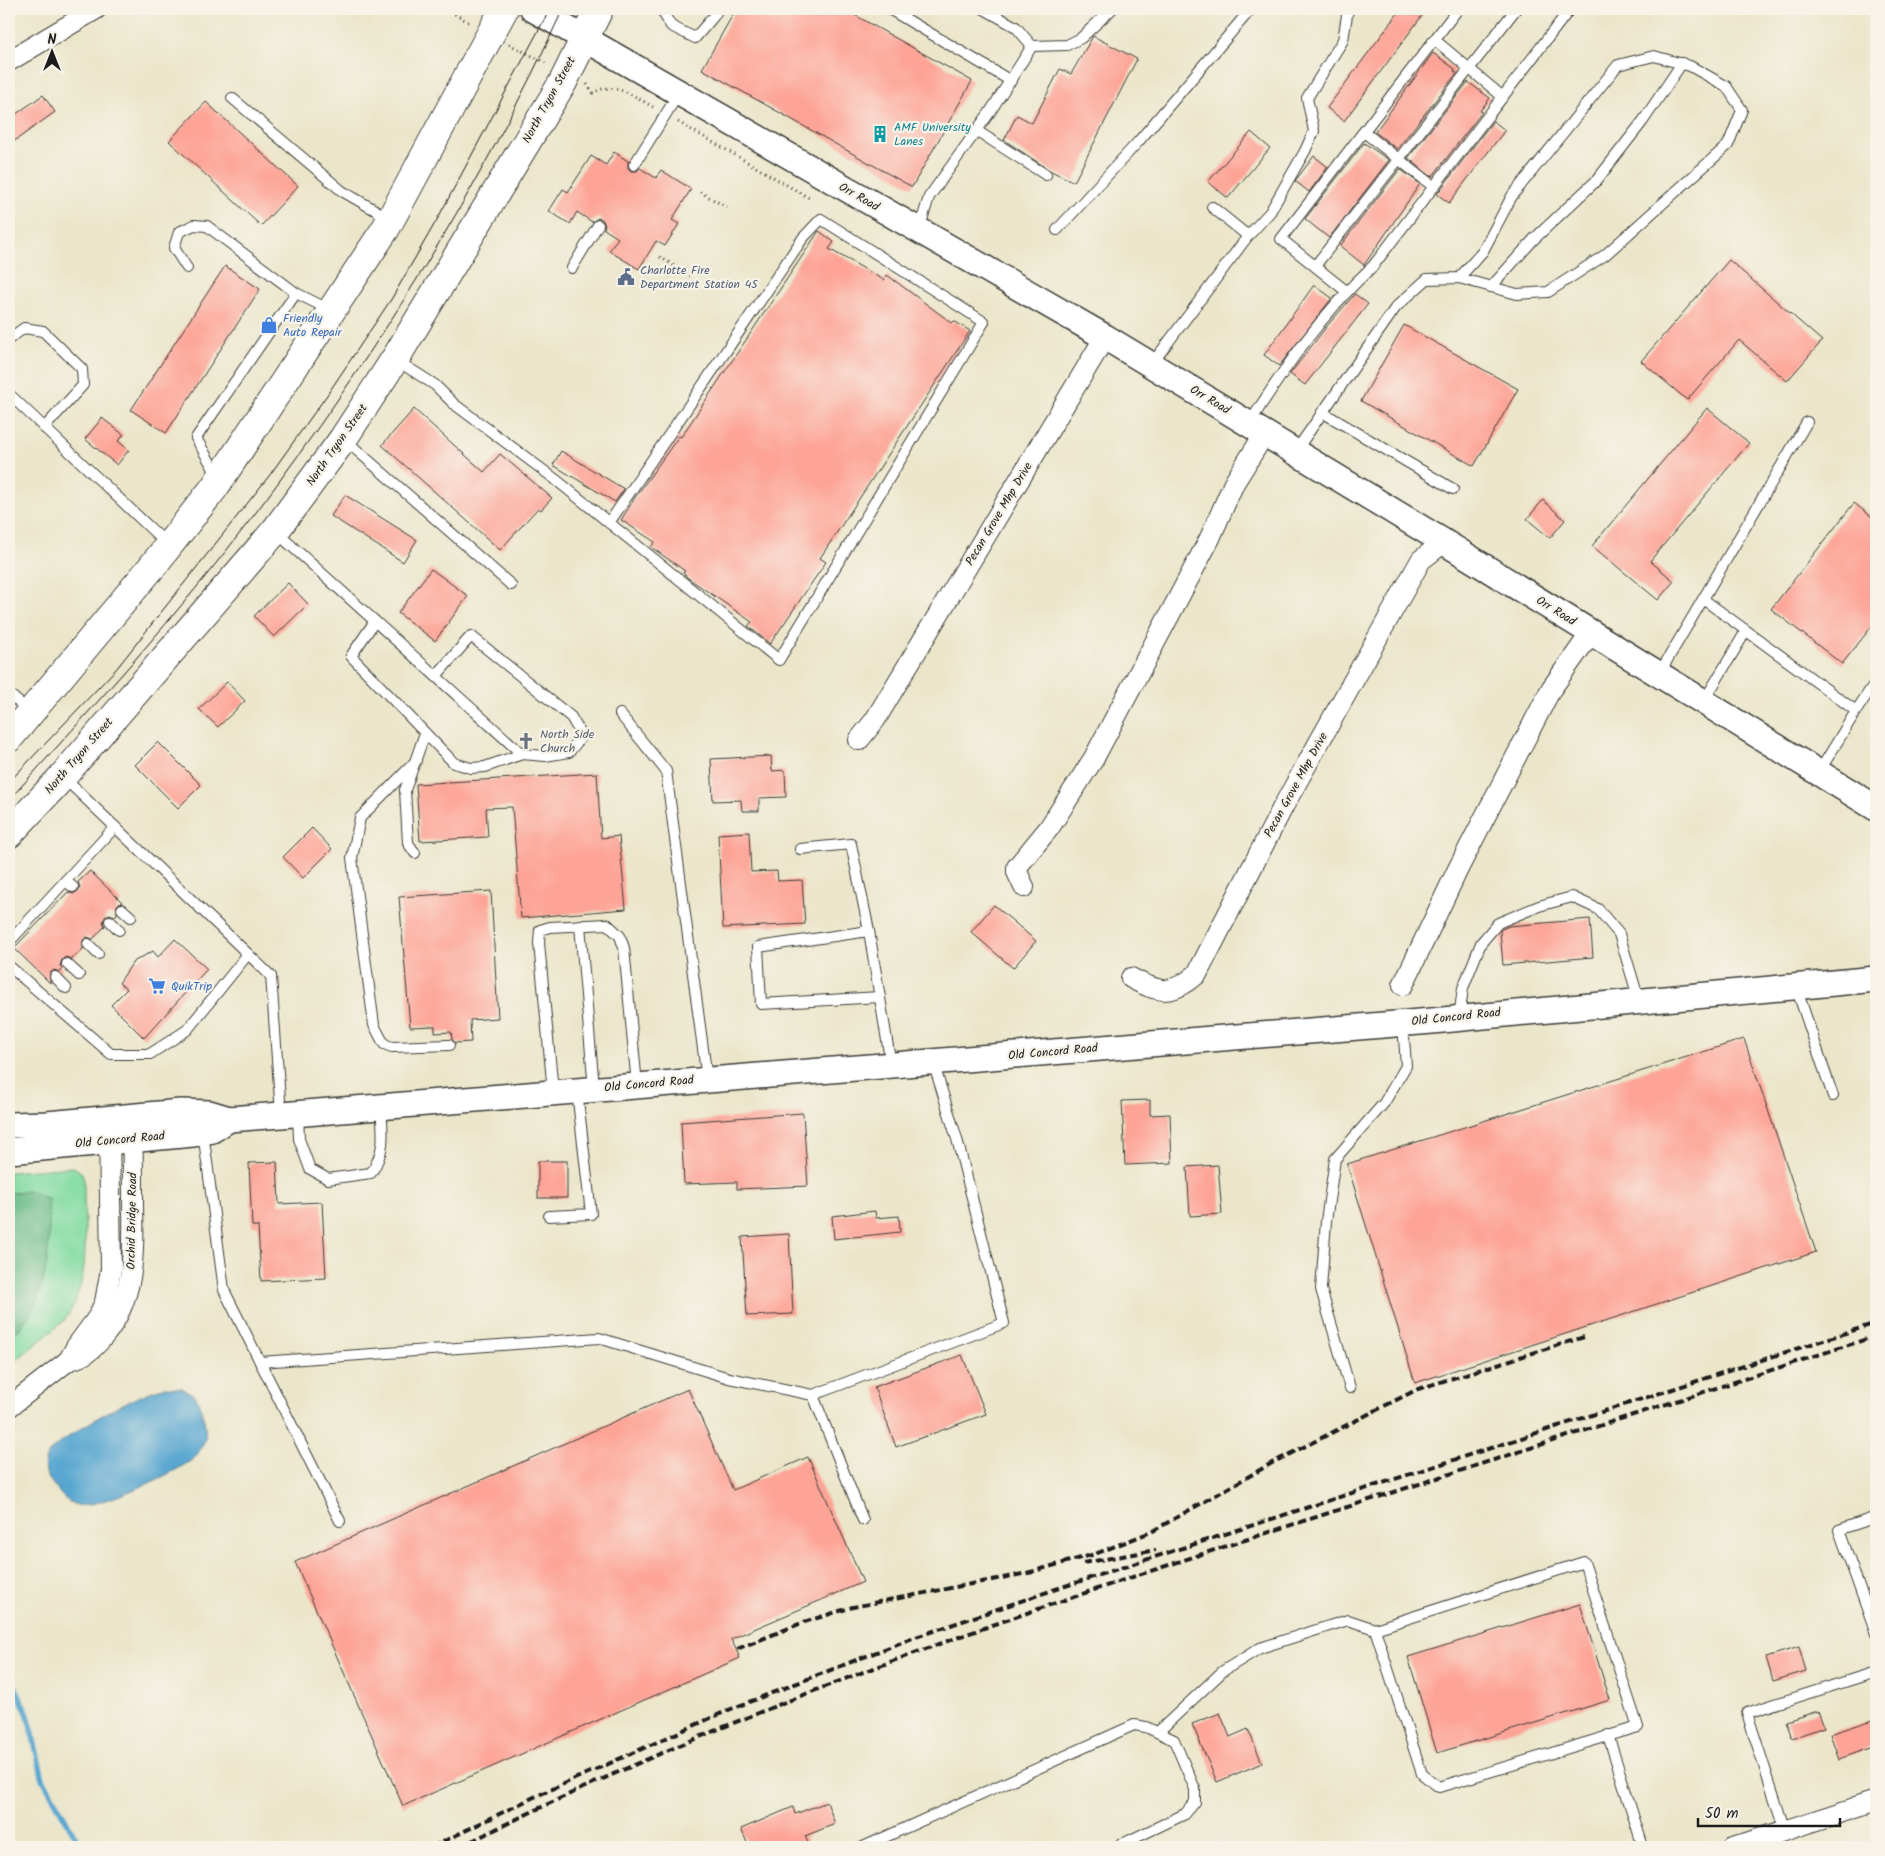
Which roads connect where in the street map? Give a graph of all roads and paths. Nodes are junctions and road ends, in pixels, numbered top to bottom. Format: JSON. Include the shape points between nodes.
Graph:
{"nodes":[{"id":1,"x":96,"y":9,"type":"edge"},
{"id":2,"x":446,"y":9,"type":"edge"},
{"id":3,"x":504,"y":9,"type":"edge"},
{"id":4,"x":533,"y":9,"type":"edge"},
{"id":5,"x":599,"y":9,"type":"edge"},
{"id":6,"x":661,"y":9,"type":"edge"},
{"id":7,"x":718,"y":9,"type":"edge"},
{"id":8,"x":889,"y":9,"type":"edge"},
{"id":9,"x":984,"y":9,"type":"edge"},
{"id":10,"x":1112,"y":9,"type":"edge"},
{"id":11,"x":1251,"y":9,"type":"edge"},
{"id":12,"x":1348,"y":9,"type":"edge"},
{"id":13,"x":1458,"y":9,"type":"edge"},
{"id":14,"x":1516,"y":9,"type":"edge"},
{"id":15,"x":1570,"y":9,"type":"edge"},
{"id":16,"x":477,"y":28,"type":"dead end"},
{"id":17,"x":583,"y":38,"type":"junction"},
{"id":18,"x":1434,"y":40,"type":"junction"},
{"id":19,"x":503,"y":41,"type":"dead end"},
{"id":20,"x":1032,"y":46,"type":"junction"},
{"id":21,"x":9,"y":61,"type":"edge"},
{"id":22,"x":1682,"y":63,"type":"junction"},
{"id":23,"x":550,"y":66,"type":"dead end"},
{"id":24,"x":1469,"y":69,"type":"junction"},
{"id":25,"x":1011,"y":81,"type":"junction"},
{"id":26,"x":587,"y":84,"type":"dead end"},
{"id":27,"x":679,"y":93,"type":"junction"},
{"id":28,"x":1503,"y":97,"type":"junction"},
{"id":29,"x":232,"y":98,"type":"dead end"},
{"id":30,"x":665,"y":114,"type":"junction"},
{"id":31,"x":977,"y":131,"type":"junction"},
{"id":32,"x":1364,"y":132,"type":"junction"},
{"id":33,"x":1398,"y":159,"type":"junction"},
{"id":34,"x":634,"y":165,"type":"dead end"},
{"id":35,"x":1046,"y":175,"type":"dead end"},
{"id":36,"x":1434,"y":187,"type":"junction"},
{"id":37,"x":700,"y":192,"type":"dead end"},
{"id":38,"x":811,"y":199,"type":"dead end"},
{"id":39,"x":1212,"y":207,"type":"dead end"},
{"id":40,"x":730,"y":209,"type":"dead end"},
{"id":41,"x":390,"y":219,"type":"junction"},
{"id":42,"x":598,"y":225,"type":"dead end"},
{"id":43,"x":1057,"y":230,"type":"dead end"},
{"id":44,"x":918,"y":231,"type":"junction"},
{"id":45,"x":1248,"y":236,"type":"junction"},
{"id":46,"x":660,"y":257,"type":"dead end"},
{"id":47,"x":1315,"y":266,"type":"junction"},
{"id":48,"x":187,"y":268,"type":"dead end"},
{"id":49,"x":572,"y":268,"type":"dead end"},
{"id":50,"x":690,"y":276,"type":"dead end"},
{"id":51,"x":1460,"y":278,"type":"junction"},
{"id":52,"x":1491,"y":286,"type":"junction"},
{"id":53,"x":1346,"y":291,"type":"junction"},
{"id":54,"x":296,"y":293,"type":"junction"},
{"id":55,"x":331,"y":311,"type":"junction"},
{"id":56,"x":1105,"y":337,"type":"junction"},
{"id":57,"x":9,"y":339,"type":"edge"},
{"id":58,"x":395,"y":359,"type":"junction"},
{"id":59,"x":1151,"y":365,"type":"junction"},
{"id":60,"x":9,"y":394,"type":"edge"},
{"id":61,"x":1322,"y":412,"type":"junction"},
{"id":62,"x":1808,"y":422,"type":"dead end"},
{"id":63,"x":44,"y":428,"type":"junction"},
{"id":64,"x":1257,"y":428,"type":"junction"},
{"id":65,"x":343,"y":439,"type":"junction"},
{"id":66,"x":1295,"y":452,"type":"junction"},
{"id":67,"x":220,"y":479,"type":"junction"},
{"id":68,"x":1453,"y":489,"type":"dead end"},
{"id":69,"x":609,"y":523,"type":"junction"},
{"id":70,"x":275,"y":531,"type":"junction"},
{"id":71,"x":1444,"y":542,"type":"junction"},
{"id":72,"x":169,"y":546,"type":"junction"},
{"id":73,"x":511,"y":585,"type":"dead end"},
{"id":74,"x":1703,"y":599,"type":"junction"},
{"id":75,"x":375,"y":621,"type":"junction"},
{"id":76,"x":1746,"y":631,"type":"junction"},
{"id":77,"x":1591,"y":633,"type":"junction"},
{"id":78,"x":1659,"y":674,"type":"junction"},
{"id":79,"x":436,"y":676,"type":"junction"},
{"id":80,"x":1876,"y":681,"type":"edge"},
{"id":81,"x":9,"y":694,"type":"edge"},
{"id":82,"x":1704,"y":701,"type":"junction"},
{"id":83,"x":1856,"y":711,"type":"junction"},
{"id":84,"x":30,"y":713,"type":"junction"},
{"id":85,"x":620,"y":714,"type":"dead end"},
{"id":86,"x":425,"y":733,"type":"junction"},
{"id":87,"x":9,"y":738,"type":"edge"},
{"id":88,"x":858,"y":740,"type":"dead end"},
{"id":89,"x":522,"y":754,"type":"junction"},
{"id":90,"x":416,"y":761,"type":"junction"},
{"id":91,"x":1819,"y":772,"type":"junction"},
{"id":92,"x":63,"y":776,"type":"junction"},
{"id":93,"x":1876,"y":808,"type":"edge"},
{"id":94,"x":115,"y":827,"type":"junction"},
{"id":95,"x":9,"y":834,"type":"edge"},
{"id":96,"x":800,"y":848,"type":"dead end"},
{"id":97,"x":416,"y":853,"type":"dead end"},
{"id":98,"x":1024,"y":887,"type":"dead end"},
{"id":99,"x":122,"y":909,"type":"dead end"},
{"id":100,"x":131,"y":917,"type":"dead end"},
{"id":101,"x":110,"y":921,"type":"dead end"},
{"id":102,"x":580,"y":925,"type":"junction"},
{"id":103,"x":119,"y":930,"type":"dead end"},
{"id":104,"x":869,"y":931,"type":"junction"},
{"id":105,"x":14,"y":940,"type":"edge"},
{"id":106,"x":88,"y":944,"type":"dead end"},
{"id":107,"x":98,"y":954,"type":"dead end"},
{"id":108,"x":248,"y":954,"type":"junction"},
{"id":109,"x":67,"y":964,"type":"dead end"},
{"id":110,"x":9,"y":966,"type":"edge"},
{"id":111,"x":79,"y":975,"type":"dead end"},
{"id":112,"x":55,"y":977,"type":"dead end"},
{"id":113,"x":1131,"y":978,"type":"dead end"},
{"id":114,"x":1876,"y":979,"type":"edge"},
{"id":115,"x":1403,"y":985,"type":"dead end"},
{"id":116,"x":1795,"y":986,"type":"junction"},
{"id":117,"x":66,"y":988,"type":"dead end"},
{"id":118,"x":880,"y":997,"type":"junction"},
{"id":119,"x":1640,"y":1000,"type":"junction"},
{"id":120,"x":1459,"y":1018,"type":"junction"},
{"id":121,"x":1403,"y":1023,"type":"junction"},
{"id":122,"x":449,"y":1045,"type":"dead end"},
{"id":123,"x":933,"y":1062,"type":"junction"},
{"id":124,"x":891,"y":1065,"type":"junction"},
{"id":125,"x":707,"y":1079,"type":"junction"},
{"id":126,"x":637,"y":1085,"type":"junction"},
{"id":127,"x":575,"y":1090,"type":"junction"},
{"id":128,"x":1834,"y":1096,"type":"dead end"},
{"id":129,"x":381,"y":1107,"type":"junction"},
{"id":130,"x":290,"y":1115,"type":"junction"},
{"id":131,"x":228,"y":1119,"type":"junction"},
{"id":132,"x":9,"y":1125,"type":"edge"},
{"id":133,"x":121,"y":1129,"type":"junction"},
{"id":134,"x":203,"y":1132,"type":"junction"},
{"id":135,"x":9,"y":1151,"type":"edge"},
{"id":136,"x":549,"y":1216,"type":"dead end"},
{"id":137,"x":260,"y":1362,"type":"junction"},
{"id":138,"x":1350,"y":1388,"type":"dead end"},
{"id":139,"x":813,"y":1395,"type":"junction"},
{"id":140,"x":9,"y":1407,"type":"edge"},
{"id":141,"x":1876,"y":1517,"type":"edge"},
{"id":142,"x":863,"y":1520,"type":"dead end"},
{"id":143,"x":340,"y":1521,"type":"dead end"},
{"id":144,"x":1375,"y":1629,"type":"junction"},
{"id":145,"x":1876,"y":1634,"type":"edge"},
{"id":146,"x":1876,"y":1672,"type":"edge"},
{"id":147,"x":1158,"y":1732,"type":"junction"},
{"id":148,"x":1608,"y":1735,"type":"junction"},
{"id":149,"x":1876,"y":1802,"type":"edge"},
{"id":150,"x":1785,"y":1831,"type":"junction"},
{"id":151,"x":1743,"y":1846,"type":"edge"},
{"id":152,"x":863,"y":1847,"type":"edge"},
{"id":153,"x":1116,"y":1847,"type":"edge"},
{"id":154,"x":1644,"y":1847,"type":"edge"}],
"edges":[{"from":1,"to":21,"type":"street"},
{"from":2,"to":16,"type":"path"},
{"from":3,"to":41,"type":"main road"},
{"from":4,"to":17,"type":"street","name":"Orr Road"},
{"from":5,"to":17,"type":"main road","name":"North Tryon Street"},
{"from":6,"to":7,"type":"lane","via":[[671,26],[695,38]]},
{"from":8,"to":25,"type":"lane"},
{"from":9,"to":20,"type":"lane","via":[[1016,27]]},
{"from":10,"to":20,"type":"lane","via":[[1081,38],[1067,45]]},
{"from":11,"to":43,"type":"lane","via":[[1138,142]]},
{"from":12,"to":45,"type":"lane","via":[[1343,40],[1306,98],[1314,131],[1306,151],[1270,212]]},
{"from":13,"to":18,"type":"lane"},
{"from":14,"to":24,"type":"lane"},
{"from":15,"to":28,"type":"lane"},
{"from":17,"to":27,"type":"street","name":"Orr Road"},
{"from":17,"to":58,"type":"main road","name":"North Tryon Street","via":[[563,82]]},
{"from":18,"to":24,"type":"lane"},
{"from":18,"to":32,"type":"lane"},
{"from":19,"to":23,"type":"path"},
{"from":20,"to":25,"type":"lane"},
{"from":22,"to":51,"type":"lane","via":[[1654,56],[1618,65],[1512,196],[1483,251]]},
{"from":22,"to":52,"type":"lane","via":[[1643,121],[1597,180],[1534,239]]},
{"from":22,"to":52,"type":"lane","via":[[1726,86],[1742,110],[1728,145],[1605,255],[1548,292],[1517,294]]},
{"from":24,"to":28,"type":"lane"},
{"from":24,"to":33,"type":"lane"},
{"from":25,"to":31,"type":"lane"},
{"from":26,"to":30,"type":"path","via":[[593,93],[609,88],[627,92]]},
{"from":27,"to":30,"type":"lane"},
{"from":27,"to":44,"type":"street","name":"Orr Road"},
{"from":28,"to":36,"type":"lane"},
{"from":29,"to":41,"type":"lane","via":[[342,191]]},
{"from":30,"to":34,"type":"lane"},
{"from":30,"to":38,"type":"path"},
{"from":31,"to":35,"type":"lane"},
{"from":31,"to":44,"type":"lane","via":[[929,197]]},
{"from":32,"to":33,"type":"lane"},
{"from":32,"to":47,"type":"lane","via":[[1281,239]]},
{"from":33,"to":36,"type":"lane"},
{"from":33,"to":47,"type":"lane"},
{"from":36,"to":53,"type":"lane","via":[[1373,266]]},
{"from":37,"to":40,"type":"path"},
{"from":39,"to":45,"type":"lane"},
{"from":41,"to":55,"type":"main road"},
{"from":42,"to":49,"type":"lane"},
{"from":44,"to":56,"type":"street","name":"Orr Road"},
{"from":45,"to":59,"type":"lane"},
{"from":46,"to":50,"type":"path"},
{"from":47,"to":53,"type":"lane"},
{"from":48,"to":54,"type":"lane","via":[[174,248],[179,232],[194,225],[207,226]]},
{"from":51,"to":52,"type":"lane"},
{"from":51,"to":61,"type":"lane","via":[[1427,279],[1396,307]]},
{"from":53,"to":64,"type":"lane","via":[[1283,370]]},
{"from":54,"to":55,"type":"lane"},
{"from":54,"to":67,"type":"lane","via":[[196,438]]},
{"from":55,"to":67,"type":"main road"},
{"from":56,"to":59,"type":"street","name":"Orr Road"},
{"from":56,"to":88,"type":"street","name":"Pecan Grove Mhp Drive","via":[[875,720]]},
{"from":57,"to":63,"type":"lane","via":[[24,328],[43,331],[82,370],[83,385]]},
{"from":58,"to":65,"type":"main road","name":"North Tryon Street"},
{"from":58,"to":69,"type":"lane","via":[[435,385],[454,404]]},
{"from":59,"to":64,"type":"street","name":"Orr Road"},
{"from":60,"to":63,"type":"lane"},
{"from":61,"to":66,"type":"lane"},
{"from":61,"to":68,"type":"lane"},
{"from":62,"to":74,"type":"lane"},
{"from":63,"to":72,"type":"lane"},
{"from":64,"to":66,"type":"street","name":"Orr Road"},
{"from":64,"to":98,"type":"street","via":[[1210,538],[1094,758],[1049,828],[1017,867]]},
{"from":65,"to":70,"type":"main road","name":"North Tryon Street"},
{"from":65,"to":73,"type":"lane"},
{"from":66,"to":71,"type":"street","name":"Orr Road"},
{"from":67,"to":72,"type":"main road"},
{"from":69,"to":69,"type":"lane","via":[[779,660],[984,322],[821,219],[798,246]]},
{"from":70,"to":75,"type":"lane"},
{"from":70,"to":92,"type":"main road","name":"North Tryon Street"},
{"from":71,"to":77,"type":"street","name":"Orr Road"},
{"from":71,"to":113,"type":"street","name":"Pecan Grove Mhp Drive","via":[[1421,560],[1284,805],[1197,974],[1163,991],[1152,990]]},
{"from":72,"to":84,"type":"main road"},
{"from":74,"to":76,"type":"lane"},
{"from":74,"to":78,"type":"lane"},
{"from":75,"to":79,"type":"lane"},
{"from":75,"to":86,"type":"lane","via":[[351,656]]},
{"from":76,"to":82,"type":"lane"},
{"from":76,"to":83,"type":"lane"},
{"from":77,"to":78,"type":"street","name":"Orr Road"},
{"from":77,"to":115,"type":"street","via":[[1551,689],[1458,869]]},
{"from":78,"to":82,"type":"street","name":"Orr Road"},
{"from":79,"to":89,"type":"lane"},
{"from":79,"to":89,"type":"lane","via":[[471,636],[571,718],[582,736],[569,752],[545,756]]},
{"from":80,"to":83,"type":"lane"},
{"from":81,"to":84,"type":"lane"},
{"from":82,"to":91,"type":"street","name":"Orr Road"},
{"from":83,"to":91,"type":"lane"},
{"from":84,"to":87,"type":"main road"},
{"from":85,"to":125,"type":"lane","via":[[666,771]]},
{"from":86,"to":89,"type":"lane","via":[[454,763],[471,768],[485,767]]},
{"from":86,"to":90,"type":"lane"},
{"from":90,"to":97,"type":"lane","via":[[405,790],[408,844]]},
{"from":90,"to":122,"type":"lane","via":[[360,818],[352,858],[374,1025],[384,1044],[392,1047]]},
{"from":91,"to":93,"type":"street","name":"Orr Road"},
{"from":92,"to":94,"type":"lane"},
{"from":92,"to":95,"type":"main road","name":"North Tryon Street"},
{"from":94,"to":105,"type":"lane","via":[[81,872]]},
{"from":94,"to":108,"type":"lane"},
{"from":96,"to":104,"type":"lane","via":[[851,844]]},
{"from":99,"to":100,"type":"lane"},
{"from":101,"to":103,"type":"lane"},
{"from":102,"to":126,"type":"lane","via":[[607,924],[620,936],[624,948]]},
{"from":102,"to":127,"type":"lane"},
{"from":102,"to":127,"type":"lane","via":[[540,930],[539,943]]},
{"from":104,"to":118,"type":"lane"},
{"from":104,"to":118,"type":"lane","via":[[758,947],[761,1004]]},
{"from":106,"to":107,"type":"lane"},
{"from":108,"to":110,"type":"lane","via":[[187,1030],[150,1054],[111,1054]]},
{"from":108,"to":130,"type":"lane","via":[[271,976]]},
{"from":109,"to":111,"type":"lane"},
{"from":112,"to":117,"type":"lane"},
{"from":114,"to":116,"type":"street","name":"Old Concord Road"},
{"from":116,"to":119,"type":"street","name":"Old Concord Road"},
{"from":116,"to":128,"type":"lane"},
{"from":118,"to":124,"type":"lane"},
{"from":119,"to":120,"type":"street","name":"Old Concord Road"},
{"from":119,"to":120,"type":"lane","via":[[1619,934],[1598,909],[1572,897],[1498,923],[1481,943],[1471,967],[1463,988]]},
{"from":120,"to":121,"type":"street","name":"Old Concord Road"},
{"from":121,"to":123,"type":"street","name":"Old Concord Road"},
{"from":121,"to":138,"type":"lane","via":[[1406,1066],[1384,1103],[1335,1159],[1321,1289]]},
{"from":123,"to":124,"type":"street","name":"Old Concord Road"},
{"from":123,"to":139,"type":"lane","via":[[957,1139],[1004,1324]]},
{"from":124,"to":125,"type":"street","name":"Old Concord Road"},
{"from":125,"to":126,"type":"street","name":"Old Concord Road"},
{"from":126,"to":127,"type":"street","name":"Old Concord Road"},
{"from":127,"to":129,"type":"street","name":"Old Concord Road"},
{"from":127,"to":136,"type":"lane","via":[[591,1214]]},
{"from":129,"to":130,"type":"street","name":"Old Concord Road"},
{"from":129,"to":130,"type":"lane","via":[[381,1157],[371,1173],[328,1179],[310,1169]]},
{"from":130,"to":131,"type":"street","name":"Old Concord Road"},
{"from":131,"to":133,"type":"street","name":"Old Concord Road","via":[[194,1112]]},
{"from":131,"to":134,"type":"street","name":"Old Concord Road","via":[[220,1126]]},
{"from":132,"to":133,"type":"street","name":"Old Concord Road"},
{"from":133,"to":134,"type":"street","name":"Old Concord Road"},
{"from":133,"to":135,"type":"street","name":"Old Concord Road"},
{"from":133,"to":140,"type":"street","name":"Orchid Bridge Road","via":[[110,1283],[98,1316],[69,1360]]},
{"from":134,"to":137,"type":"lane","via":[[224,1290]]},
{"from":137,"to":139,"type":"lane","via":[[599,1338],[730,1378]]},
{"from":137,"to":143,"type":"lane"},
{"from":139,"to":142,"type":"lane"},
{"from":141,"to":145,"type":"lane","via":[[1839,1530]]},
{"from":144,"to":147,"type":"lane","via":[[1348,1620],[1260,1648],[1223,1671]]},
{"from":144,"to":148,"type":"lane","via":[[1422,1774],[1440,1787]]},
{"from":144,"to":148,"type":"lane","via":[[1584,1562],[1638,1727]]},
{"from":146,"to":150,"type":"lane","via":[[1747,1713]]},
{"from":147,"to":152,"type":"lane","via":[[1134,1725]]},
{"from":147,"to":153,"type":"lane","via":[[1174,1740],[1195,1789],[1195,1802],[1185,1814]]},
{"from":148,"to":154,"type":"lane"},
{"from":149,"to":150,"type":"street"},
{"from":150,"to":151,"type":"street"}]}
